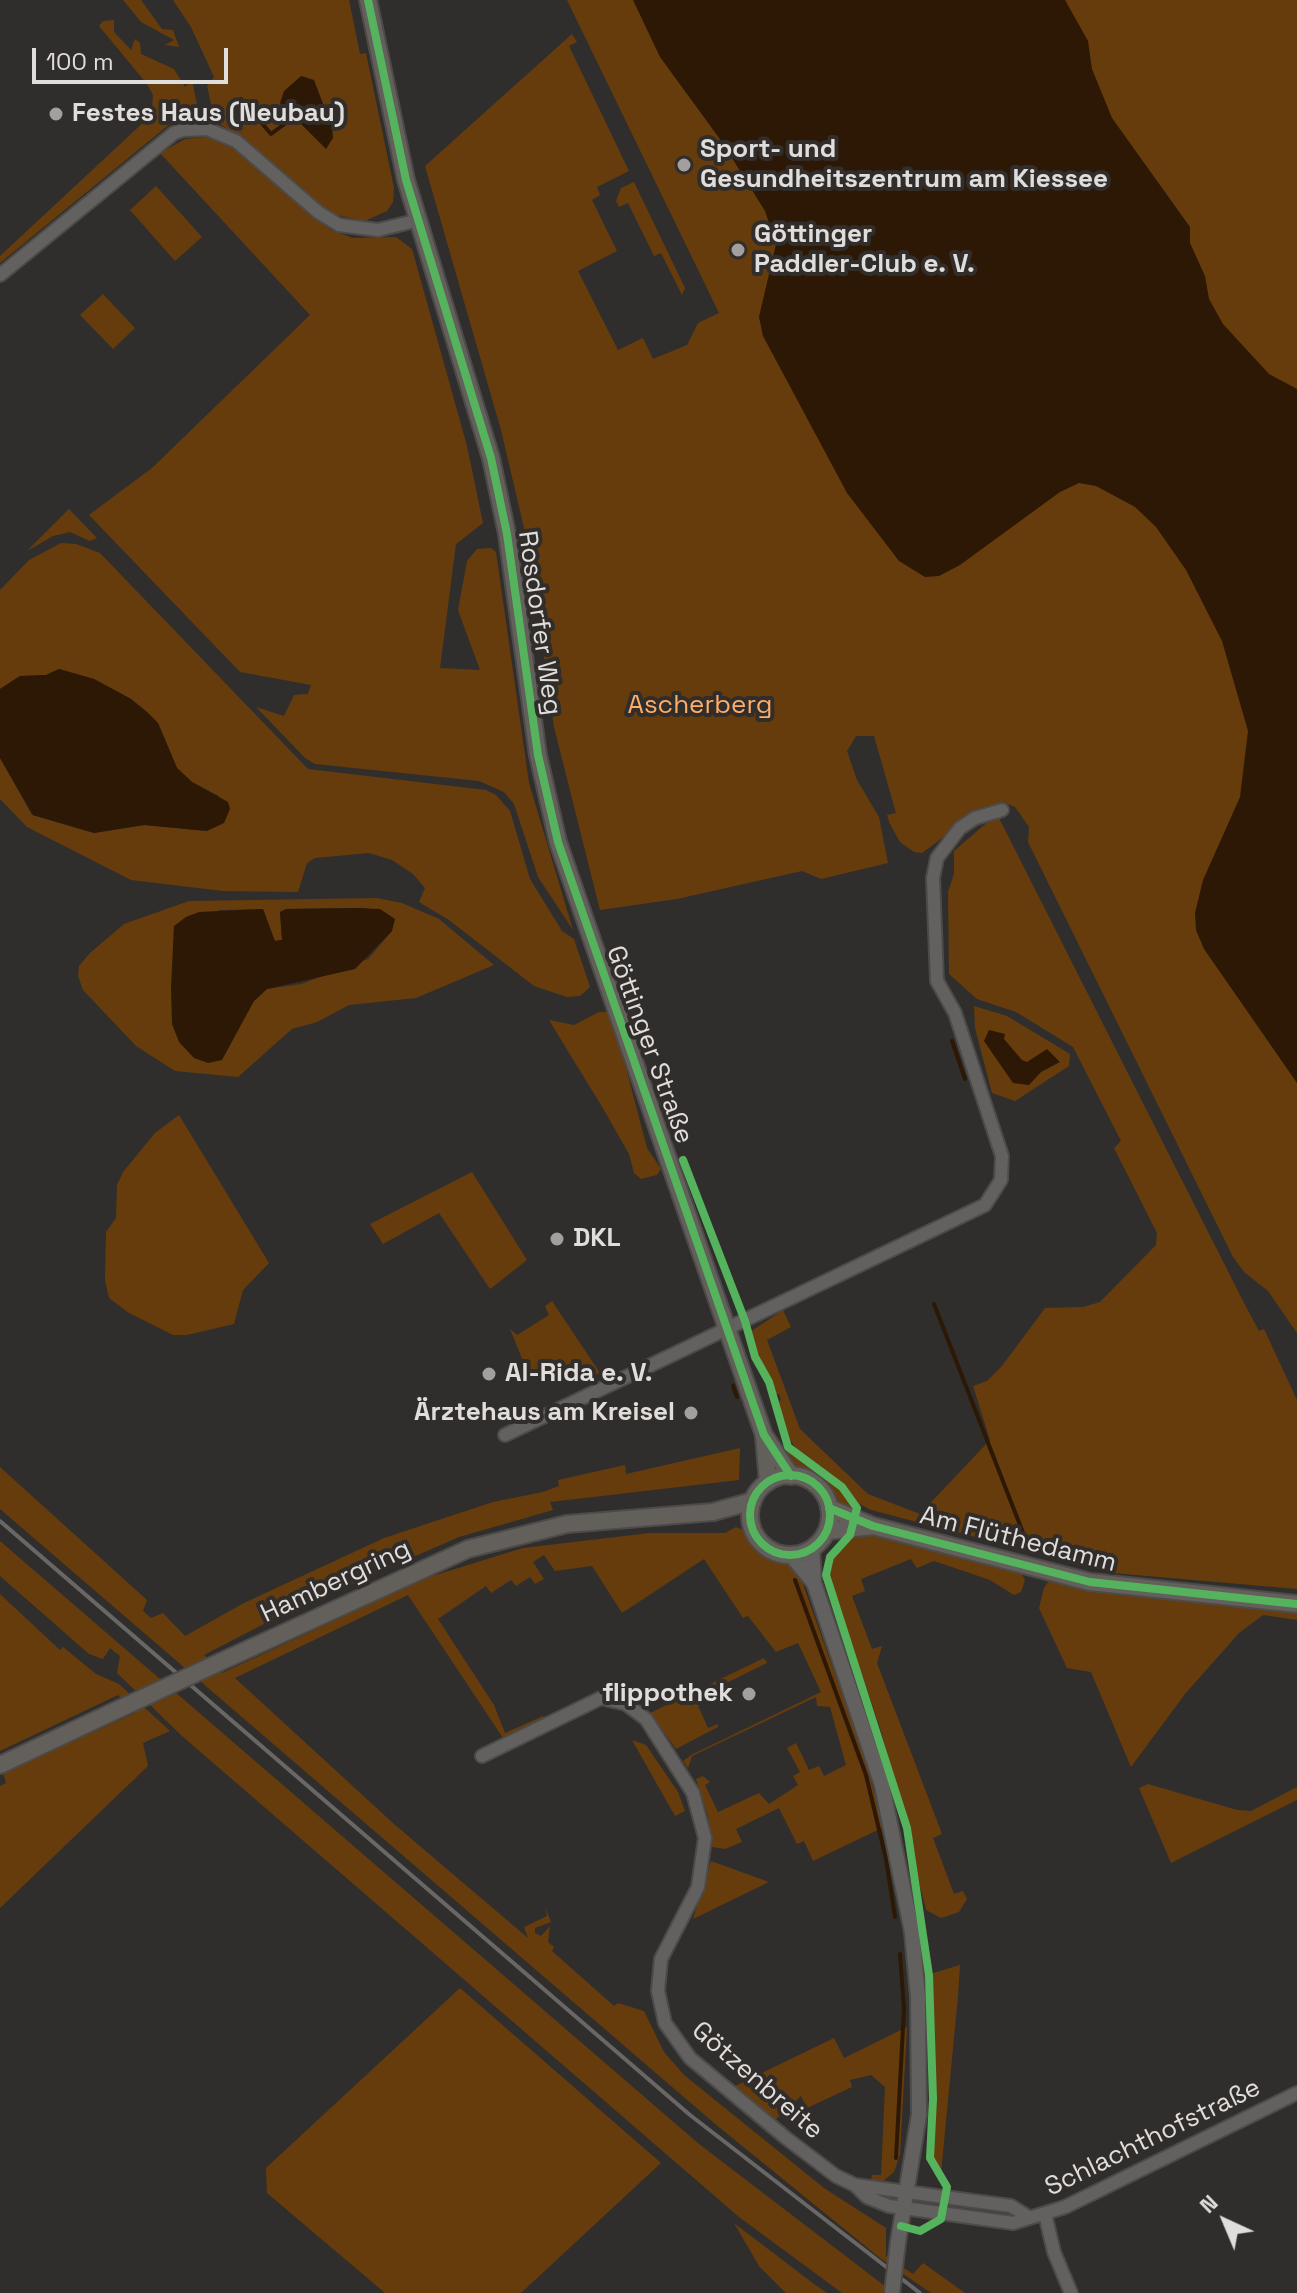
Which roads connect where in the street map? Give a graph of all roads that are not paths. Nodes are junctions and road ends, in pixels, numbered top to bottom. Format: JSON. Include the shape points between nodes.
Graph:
{"nodes":[{"id":1,"x":368,"y":1,"type":"edge"},
{"id":2,"x":419,"y":220,"type":"junction"},
{"id":3,"x":0,"y":275,"type":"edge"},
{"id":4,"x":1002,"y":810,"type":"dead end"},
{"id":5,"x":575,"y":894,"type":"joint"},
{"id":6,"x":727,"y":1330,"type":"junction"},
{"id":7,"x":505,"y":1435,"type":"dead end"},
{"id":8,"x":764,"y":1435,"type":"junction"},
{"id":9,"x":791,"y":1476,"type":"junction"},
{"id":10,"x":768,"y":1482,"type":"junction"},
{"id":11,"x":753,"y":1501,"type":"junction"},
{"id":12,"x":829,"y":1508,"type":"junction"},
{"id":13,"x":713,"y":1512,"type":"junction"},
{"id":14,"x":752,"y":1524,"type":"junction"},
{"id":15,"x":873,"y":1526,"type":"junction"},
{"id":16,"x":827,"y":1531,"type":"junction"},
{"id":17,"x":812,"y":1548,"type":"junction"},
{"id":18,"x":791,"y":1555,"type":"junction"},
{"id":19,"x":814,"y":1583,"type":"junction"},
{"id":20,"x":1297,"y":1604,"type":"edge"},
{"id":21,"x":482,"y":1756,"type":"dead end"},
{"id":22,"x":0,"y":1765,"type":"edge"},
{"id":23,"x":1297,"y":2093,"type":"edge"},
{"id":24,"x":855,"y":2185,"type":"junction"},
{"id":25,"x":907,"y":2191,"type":"junction"},
{"id":26,"x":905,"y":2208,"type":"junction"},
{"id":27,"x":1045,"y":2214,"type":"junction"},
{"id":28,"x":1027,"y":2216,"type":"junction"},
{"id":29,"x":892,"y":2293,"type":"edge"},
{"id":30,"x":1071,"y":2293,"type":"edge"}],
"edges":[{"from":1,"to":2,"type":"main road","name":"Rosdorfer Weg"},
{"from":2,"to":3,"type":"street","via":[[351,230],[318,212],[236,141],[207,129],[183,130]]},
{"from":2,"to":5,"type":"main road","name":"Rosdorfer Weg","via":[[491,458],[538,755]]},
{"from":4,"to":6,"type":"street","via":[[960,828],[937,858],[933,878],[937,981],[955,1013],[1002,1156],[996,1191],[974,1212]]},
{"from":5,"to":6,"type":"main road","name":"Göttinger Straße"},
{"from":6,"to":7,"type":"street"},
{"from":6,"to":8,"type":"main road","name":"Göttinger Straße"},
{"from":8,"to":9,"type":"main road","name":"Göttinger Straße"},
{"from":8,"to":10,"type":"main road","name":"Göttinger Straße"},
{"from":9,"to":10,"type":"main road"},
{"from":9,"to":12,"type":"main road","name":"Göttinger Straße","via":[[819,1488]]},
{"from":10,"to":11,"type":"main road"},
{"from":11,"to":13,"type":"main road","name":"Hambergring"},
{"from":11,"to":14,"type":"main road"},
{"from":12,"to":15,"type":"main road","name":"Am Flüthedamm"},
{"from":12,"to":16,"type":"main road"},
{"from":13,"to":14,"type":"main road","name":"Hambergring"},
{"from":13,"to":22,"type":"main road","name":"Hambergring","bridge":true,"via":[[567,1524],[468,1549]]},
{"from":14,"to":18,"type":"main road","via":[[769,1549]]},
{"from":15,"to":16,"type":"main road","name":"Am Flüthedamm"},
{"from":15,"to":20,"type":"main road","name":"Am Flüthedamm","via":[[1090,1582]]},
{"from":16,"to":17,"type":"main road"},
{"from":17,"to":18,"type":"main road"},
{"from":17,"to":19,"type":"street"},
{"from":18,"to":19,"type":"street"},
{"from":19,"to":25,"type":"street","via":[[882,1785],[912,1932],[919,2115]]},
{"from":21,"to":24,"type":"street","name":"Götzenbreite","via":[[601,1698],[626,1704],[646,1719],[693,1793],[705,1838],[698,1887],[661,1959],[658,1991],[665,2023],[690,2058],[821,2165]]},
{"from":23,"to":27,"type":"street","name":"Schlachthofstraße"},
{"from":24,"to":25,"type":"street","name":"Götzenbreite"},
{"from":24,"to":26,"type":"street","name":"Götzenbreite","via":[[867,2197]]},
{"from":25,"to":26,"type":"street"},
{"from":25,"to":28,"type":"street","name":"Schlachthofstraße","via":[[1011,2206]]},
{"from":26,"to":28,"type":"street","name":"Schlachthofstraße","via":[[1013,2223]]},
{"from":26,"to":29,"type":"street","bridge":true},
{"from":27,"to":28,"type":"street","name":"Schlachthofstraße"},
{"from":27,"to":30,"type":"street"}]}
